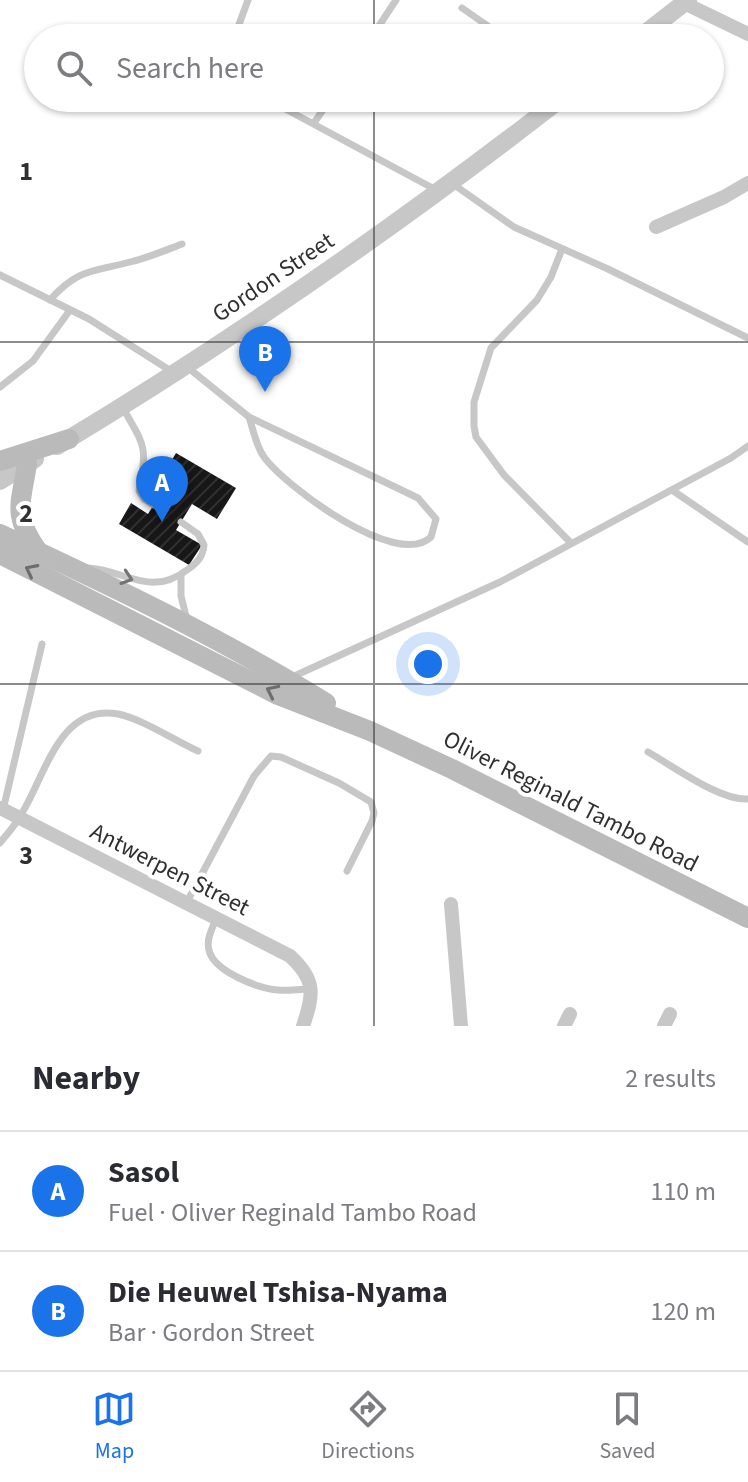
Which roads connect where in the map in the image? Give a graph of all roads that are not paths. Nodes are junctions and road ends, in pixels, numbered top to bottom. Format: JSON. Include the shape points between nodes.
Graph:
{"nodes":[{"id":1,"x":248,"y":0,"type":"edge"},
{"id":2,"x":396,"y":0,"type":"edge"},
{"id":3,"x":686,"y":2,"type":"edge"},
{"id":4,"x":462,"y":8,"type":"dead end"},
{"id":5,"x":239,"y":24,"type":"edge"},
{"id":6,"x":380,"y":24,"type":"edge"},
{"id":7,"x":485,"y":24,"type":"edge"},
{"id":8,"x":657,"y":24,"type":"edge"},
{"id":9,"x":748,"y":34,"type":"edge"},
{"id":10,"x":292,"y":112,"type":"edge"},
{"id":11,"x":321,"y":112,"type":"edge"},
{"id":12,"x":544,"y":112,"type":"edge"},
{"id":13,"x":314,"y":123,"type":"junction"},
{"id":14,"x":748,"y":183,"type":"edge"},
{"id":15,"x":446,"y":188,"type":"junction"},
{"id":16,"x":656,"y":227,"type":"dead end"},
{"id":17,"x":182,"y":244,"type":"dead end"},
{"id":18,"x":562,"y":249,"type":"junction"},
{"id":19,"x":0,"y":275,"type":"edge"},
{"id":20,"x":50,"y":300,"type":"junction"},
{"id":21,"x":70,"y":310,"type":"junction"},
{"id":22,"x":748,"y":338,"type":"edge"},
{"id":23,"x":178,"y":368,"type":"junction"},
{"id":24,"x":0,"y":387,"type":"edge"},
{"id":25,"x":122,"y":405,"type":"junction"},
{"id":26,"x":249,"y":417,"type":"junction"},
{"id":27,"x":69,"y":439,"type":"junction"},
{"id":28,"x":748,"y":446,"type":"edge"},
{"id":29,"x":0,"y":461,"type":"edge"},
{"id":30,"x":27,"y":464,"type":"junction"},
{"id":31,"x":0,"y":481,"type":"edge"},
{"id":32,"x":672,"y":490,"type":"junction"},
{"id":33,"x":154,"y":505,"type":"dead end"},
{"id":34,"x":181,"y":522,"type":"dead end"},
{"id":35,"x":0,"y":534,"type":"edge"},
{"id":36,"x":748,"y":542,"type":"edge"},
{"id":37,"x":571,"y":543,"type":"junction"},
{"id":38,"x":38,"y":551,"type":"junction"},
{"id":39,"x":0,"y":554,"type":"edge"},
{"id":40,"x":72,"y":568,"type":"junction"},
{"id":41,"x":181,"y":575,"type":"junction"},
{"id":42,"x":188,"y":626,"type":"junction"},
{"id":43,"x":42,"y":644,"type":"dead end"},
{"id":44,"x":288,"y":679,"type":"junction"},
{"id":45,"x":370,"y":731,"type":"junction"},
{"id":46,"x":198,"y":751,"type":"dead end"},
{"id":47,"x":648,"y":752,"type":"dead end"},
{"id":48,"x":748,"y":799,"type":"edge"},
{"id":49,"x":2,"y":809,"type":"edge"},
{"id":50,"x":20,"y":818,"type":"junction"},
{"id":51,"x":0,"y":843,"type":"edge"},
{"id":52,"x":347,"y":871,"type":"dead end"},
{"id":53,"x":187,"y":902,"type":"junction"},
{"id":54,"x":451,"y":904,"type":"dead end"},
{"id":55,"x":217,"y":917,"type":"junction"},
{"id":56,"x":748,"y":918,"type":"edge"},
{"id":57,"x":311,"y":985,"type":"junction"},
{"id":58,"x":303,"y":1026,"type":"edge"},
{"id":59,"x":461,"y":1026,"type":"edge"}],
"edges":[{"from":1,"to":5,"type":"lane"},
{"from":2,"to":6,"type":"lane"},
{"from":3,"to":8,"type":"street"},
{"from":3,"to":9,"type":"street"},
{"from":4,"to":7,"type":"lane"},
{"from":10,"to":13,"type":"lane"},
{"from":11,"to":13,"type":"lane"},
{"from":12,"to":15,"type":"street","name":"Gordon Street"},
{"from":13,"to":15,"type":"lane"},
{"from":14,"to":16,"type":"street"},
{"from":15,"to":18,"type":"lane"},
{"from":15,"to":23,"type":"street","name":"Gordon Street"},
{"from":17,"to":20,"type":"lane","via":[[81,274]]},
{"from":18,"to":22,"type":"lane"},
{"from":18,"to":37,"type":"lane","via":[[537,300],[491,348],[474,402],[474,426],[476,437],[504,475]]},
{"from":19,"to":20,"type":"lane"},
{"from":20,"to":21,"type":"lane"},
{"from":21,"to":23,"type":"lane"},
{"from":21,"to":24,"type":"lane","via":[[33,361]]},
{"from":23,"to":25,"type":"street","name":"Gordon Street"},
{"from":23,"to":26,"type":"lane"},
{"from":25,"to":27,"type":"street","name":"Gordon Street"},
{"from":25,"to":33,"type":"lane","via":[[145,449],[139,491]]},
{"from":26,"to":26,"type":"lane","via":[[418,498],[436,519],[431,537],[419,545],[382,540],[291,486],[262,455]]},
{"from":27,"to":29,"type":"main road"},
{"from":27,"to":30,"type":"street","name":"Gordon Street"},
{"from":28,"to":32,"type":"lane"},
{"from":30,"to":31,"type":"street","name":"Gordon Street"},
{"from":30,"to":38,"type":"main road","via":[[20,522]]},
{"from":32,"to":36,"type":"lane"},
{"from":32,"to":37,"type":"lane"},
{"from":34,"to":41,"type":"lane","via":[[204,545],[199,562]]},
{"from":35,"to":38,"type":"main road","name":"Oliver Reginald Tambo Road"},
{"from":37,"to":44,"type":"lane","via":[[500,582]]},
{"from":38,"to":40,"type":"main road","name":"Oliver Reginald Tambo Road"},
{"from":45,"to":39,"type":"main road","name":"Oliver Reginald Tambo Road","one_way":true,"via":[[278,695]]},
{"from":40,"to":41,"type":"lane","one_way":true,"via":[[100,569],[154,584]]},
{"from":40,"to":42,"type":"main road","name":"Oliver Reginald Tambo Road"},
{"from":41,"to":42,"type":"lane"},
{"from":42,"to":44,"type":"main road","name":"Oliver Reginald Tambo Road"},
{"from":43,"to":49,"type":"lane"},
{"from":44,"to":45,"type":"main road","name":"Oliver Reginald Tambo Road"},
{"from":45,"to":56,"type":"main road","name":"Oliver Reginald Tambo Road"},
{"from":46,"to":50,"type":"lane","via":[[122,715],[98,712],[70,727]]},
{"from":47,"to":48,"type":"lane","via":[[712,789]]},
{"from":49,"to":50,"type":"street","name":"Antwerpen Street"},
{"from":50,"to":51,"type":"lane"},
{"from":50,"to":53,"type":"street","name":"Antwerpen Street"},
{"from":52,"to":53,"type":"lane","via":[[372,821],[371,802],[271,756],[254,776]]},
{"from":53,"to":55,"type":"street","name":"Antwerpen Street"},
{"from":54,"to":59,"type":"street"},
{"from":55,"to":57,"type":"street","name":"Antwerpen Street","via":[[290,956]]},
{"from":55,"to":57,"type":"lane","via":[[208,949],[223,968],[277,990]]},
{"from":57,"to":58,"type":"street"}]}
